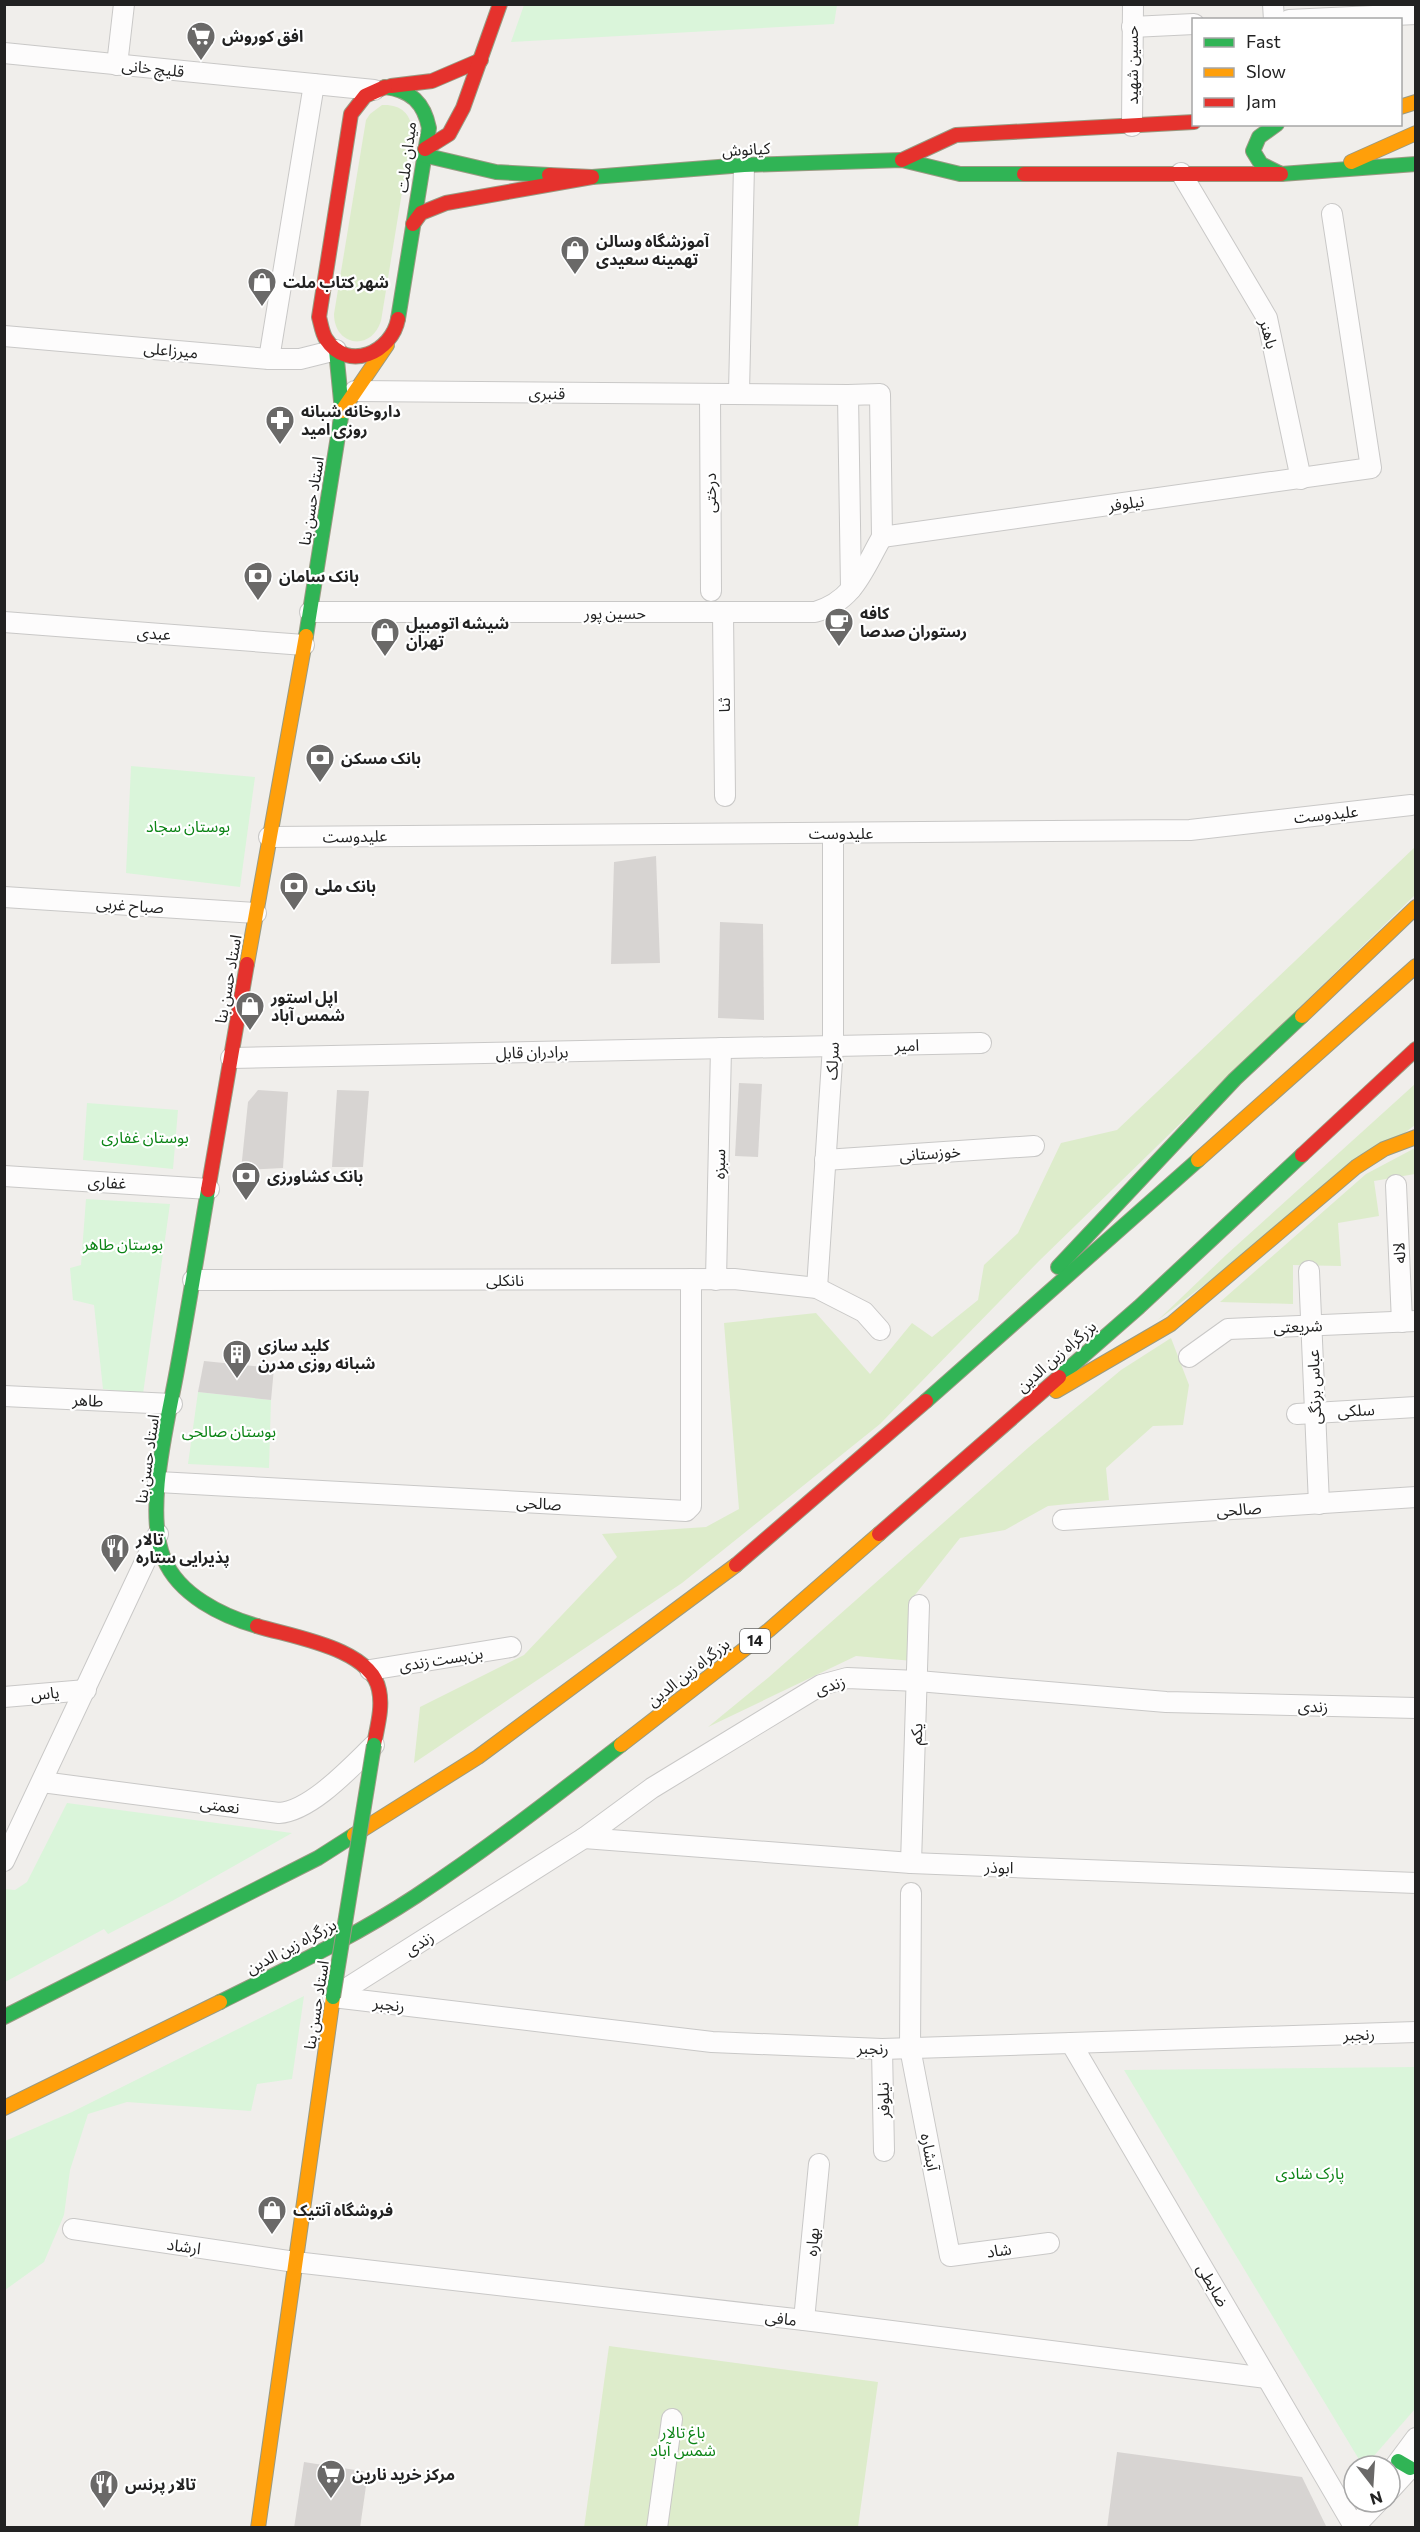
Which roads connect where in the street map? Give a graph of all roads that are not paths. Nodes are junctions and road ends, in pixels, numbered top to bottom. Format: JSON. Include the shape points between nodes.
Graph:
{"nodes":[{"id":1,"x":124,"y":4,"type":"edge"},
{"id":2,"x":500,"y":4,"type":"edge"},
{"id":3,"x":1133,"y":4,"type":"edge"},
{"id":4,"x":1416,"y":14,"type":"edge"},
{"id":5,"x":1331,"y":18,"type":"edge"},
{"id":6,"x":1192,"y":24,"type":"edge"},
{"id":7,"x":1132,"y":27,"type":"junction"},
{"id":8,"x":4,"y":53,"type":"edge"},
{"id":9,"x":481,"y":60,"type":"junction"},
{"id":10,"x":117,"y":64,"type":"junction"},
{"id":11,"x":314,"y":84,"type":"junction"},
{"id":12,"x":379,"y":88,"type":"junction"},
{"id":13,"x":1192,"y":122,"type":"edge"},
{"id":14,"x":1132,"y":126,"type":"junction"},
{"id":15,"x":1273,"y":126,"type":"edge"},
{"id":16,"x":1416,"y":133,"type":"edge"},
{"id":17,"x":424,"y":152,"type":"junction"},
{"id":18,"x":902,"y":160,"type":"junction"},
{"id":19,"x":1416,"y":164,"type":"edge"},
{"id":20,"x":744,"y":165,"type":"junction"},
{"id":21,"x":1332,"y":170,"type":"junction"},
{"id":22,"x":1181,"y":173,"type":"junction"},
{"id":23,"x":1281,"y":174,"type":"junction"},
{"id":24,"x":592,"y":177,"type":"junction"},
{"id":25,"x":1332,"y":214,"type":"dead end"},
{"id":26,"x":413,"y":224,"type":"junction"},
{"id":27,"x":4,"y":336,"type":"edge"},
{"id":28,"x":388,"y":344,"type":"junction"},
{"id":29,"x":336,"y":350,"type":"junction"},
{"id":30,"x":269,"y":359,"type":"junction"},
{"id":31,"x":355,"y":391,"type":"junction"},
{"id":32,"x":738,"y":393,"type":"junction"},
{"id":33,"x":710,"y":394,"type":"junction"},
{"id":34,"x":848,"y":395,"type":"junction"},
{"id":35,"x":342,"y":411,"type":"junction"},
{"id":36,"x":1301,"y":479,"type":"junction"},
{"id":37,"x":882,"y":537,"type":"junction"},
{"id":38,"x":711,"y":591,"type":"dead end"},
{"id":39,"x":851,"y":591,"type":"junction"},
{"id":40,"x":310,"y":612,"type":"junction"},
{"id":41,"x":723,"y":613,"type":"junction"},
{"id":42,"x":4,"y":622,"type":"edge"},
{"id":43,"x":304,"y":645,"type":"junction"},
{"id":44,"x":725,"y":796,"type":"dead end"},
{"id":45,"x":1411,"y":805,"type":"dead end"},
{"id":46,"x":833,"y":833,"type":"junction"},
{"id":47,"x":269,"y":837,"type":"junction"},
{"id":48,"x":4,"y":897,"type":"edge"},
{"id":49,"x":1416,"y":908,"type":"edge"},
{"id":50,"x":256,"y":913,"type":"junction"},
{"id":51,"x":1416,"y":966,"type":"edge"},
{"id":52,"x":981,"y":1043,"type":"dead end"},
{"id":53,"x":833,"y":1046,"type":"junction"},
{"id":54,"x":721,"y":1048,"type":"junction"},
{"id":55,"x":1416,"y":1049,"type":"edge"},
{"id":56,"x":231,"y":1058,"type":"junction"},
{"id":57,"x":1416,"y":1137,"type":"edge"},
{"id":58,"x":1034,"y":1146,"type":"dead end"},
{"id":59,"x":825,"y":1160,"type":"junction"},
{"id":60,"x":4,"y":1176,"type":"edge"},
{"id":61,"x":1396,"y":1185,"type":"dead end"},
{"id":62,"x":209,"y":1189,"type":"junction"},
{"id":63,"x":1309,"y":1271,"type":"dead end"},
{"id":64,"x":193,"y":1280,"type":"junction"},
{"id":65,"x":692,"y":1280,"type":"junction"},
{"id":66,"x":716,"y":1280,"type":"junction"},
{"id":67,"x":817,"y":1288,"type":"junction"},
{"id":68,"x":1409,"y":1322,"type":"edge"},
{"id":69,"x":1311,"y":1326,"type":"junction"},
{"id":70,"x":880,"y":1330,"type":"dead end"},
{"id":71,"x":1189,"y":1357,"type":"dead end"},
{"id":72,"x":963,"y":1369,"type":"junction"},
{"id":73,"x":4,"y":1396,"type":"edge"},
{"id":74,"x":172,"y":1404,"type":"junction"},
{"id":75,"x":1416,"y":1407,"type":"edge"},
{"id":76,"x":1306,"y":1413,"type":"junction"},
{"id":77,"x":1010,"y":1418,"type":"junction"},
{"id":78,"x":158,"y":1482,"type":"junction"},
{"id":79,"x":1416,"y":1497,"type":"edge"},
{"id":80,"x":1319,"y":1504,"type":"junction"},
{"id":81,"x":1063,"y":1520,"type":"dead end"},
{"id":82,"x":158,"y":1534,"type":"junction"},
{"id":83,"x":919,"y":1605,"type":"dead end"},
{"id":84,"x":511,"y":1647,"type":"dead end"},
{"id":85,"x":370,"y":1670,"type":"junction"},
{"id":86,"x":918,"y":1681,"type":"junction"},
{"id":87,"x":86,"y":1690,"type":"junction"},
{"id":88,"x":4,"y":1697,"type":"edge"},
{"id":89,"x":1416,"y":1708,"type":"edge"},
{"id":90,"x":375,"y":1745,"type":"junction"},
{"id":91,"x":42,"y":1782,"type":"junction"},
{"id":92,"x":584,"y":1838,"type":"junction"},
{"id":93,"x":4,"y":1861,"type":"edge"},
{"id":94,"x":911,"y":1863,"type":"junction"},
{"id":95,"x":1416,"y":1883,"type":"edge"},
{"id":96,"x":911,"y":1893,"type":"dead end"},
{"id":97,"x":333,"y":1997,"type":"junction"},
{"id":98,"x":4,"y":2017,"type":"edge"},
{"id":99,"x":1416,"y":2032,"type":"edge"},
{"id":100,"x":1071,"y":2043,"type":"junction"},
{"id":101,"x":910,"y":2048,"type":"junction"},
{"id":102,"x":882,"y":2049,"type":"junction"},
{"id":103,"x":4,"y":2108,"type":"edge"},
{"id":104,"x":884,"y":2151,"type":"dead end"},
{"id":105,"x":819,"y":2164,"type":"dead end"},
{"id":106,"x":73,"y":2229,"type":"dead end"},
{"id":107,"x":1049,"y":2243,"type":"dead end"},
{"id":108,"x":950,"y":2256,"type":"joint"},
{"id":109,"x":295,"y":2262,"type":"junction"},
{"id":110,"x":804,"y":2320,"type":"junction"},
{"id":111,"x":1267,"y":2378,"type":"junction"},
{"id":112,"x":672,"y":2419,"type":"dead end"},
{"id":113,"x":1416,"y":2438,"type":"edge"},
{"id":114,"x":1406,"y":2466,"type":"edge"},
{"id":115,"x":1363,"y":2514,"type":"edge"},
{"id":116,"x":1366,"y":2514,"type":"edge"},
{"id":117,"x":1354,"y":2527,"type":"edge"},
{"id":118,"x":258,"y":2528,"type":"edge"},
{"id":119,"x":657,"y":2528,"type":"edge"}],
"edges":[{"from":1,"to":10,"type":"street"},
{"from":2,"to":9,"type":"main road"},
{"from":3,"to":7,"type":"street","name":"حسین شهید"},
{"from":4,"to":5,"type":"street"},
{"from":6,"to":7,"type":"street"},
{"from":7,"to":14,"type":"street","name":"حسین شهید"},
{"from":8,"to":10,"type":"street","name":"قلیچ خانی"},
{"from":9,"to":12,"type":"main road","via":[[432,81]]},
{"from":9,"to":17,"type":"main road","via":[[449,134]]},
{"from":10,"to":11,"type":"street","name":"قلیچ خانی"},
{"from":11,"to":12,"type":"street","name":"قلیچ خانی"},
{"from":11,"to":30,"type":"street"},
{"from":12,"to":17,"type":"main road","name":"میدان ملت","via":[[407,91],[423,106],[429,128]]},
{"from":12,"to":29,"type":"main road","via":[[356,104],[351,114],[320,317],[324,338]]},
{"from":13,"to":14,"type":"main road"},
{"from":14,"to":18,"type":"main road","via":[[956,135]]},
{"from":15,"to":23,"type":"main road","via":[[1255,140],[1253,152],[1266,169]]},
{"from":16,"to":21,"type":"main road"},
{"from":17,"to":24,"type":"main road","name":"کیانوش","via":[[496,172]]},
{"from":17,"to":26,"type":"main road","name":"میدان ملت"},
{"from":18,"to":20,"type":"main road","name":"کیانوش"},
{"from":18,"to":22,"type":"main road","via":[[960,174]]},
{"from":19,"to":21,"type":"main road"},
{"from":20,"to":24,"type":"main road","name":"کیانوش"},
{"from":20,"to":32,"type":"street"},
{"from":21,"to":23,"type":"main road"},
{"from":22,"to":23,"type":"main road"},
{"from":22,"to":36,"type":"street","name":"باهنر","via":[[1267,318]]},
{"from":24,"to":26,"type":"main road","name":"کیانوش","via":[[446,203],[421,213]]},
{"from":25,"to":36,"type":"street","name":"نیلوفر","via":[[1371,468]]},
{"from":26,"to":28,"type":"main road","name":"میدان ملت","via":[[396,330]]},
{"from":27,"to":30,"type":"street","name":"میرزاعلی"},
{"from":28,"to":29,"type":"main road","via":[[363,357],[351,357]]},
{"from":28,"to":31,"type":"main road","name":"میدان ملت"},
{"from":29,"to":30,"type":"street","name":"میرزاعلی","via":[[300,359]]},
{"from":29,"to":35,"type":"main road"},
{"from":31,"to":33,"type":"street","name":"قنبری"},
{"from":31,"to":35,"type":"main road","name":"میدان ملت"},
{"from":32,"to":33,"type":"street","name":"قنبری"},
{"from":32,"to":34,"type":"street","name":"قنبری"},
{"from":33,"to":38,"type":"street","name":"درختی"},
{"from":34,"to":37,"type":"street","name":"قنبری","via":[[880,394]]},
{"from":34,"to":39,"type":"street"},
{"from":35,"to":40,"type":"main road","name":"استاد حسن بنا"},
{"from":36,"to":37,"type":"street","name":"نیلوفر"},
{"from":37,"to":39,"type":"street","name":"حسین پور"},
{"from":39,"to":41,"type":"street","name":"حسین پور","via":[[829,609],[815,612]]},
{"from":40,"to":41,"type":"street","name":"حسین پور"},
{"from":40,"to":43,"type":"main road","name":"استاد حسن بنا"},
{"from":41,"to":44,"type":"street","name":"ثنا"},
{"from":42,"to":43,"type":"street","name":"عبدی"},
{"from":43,"to":47,"type":"main road","name":"استاد حسن بنا"},
{"from":45,"to":46,"type":"street","name":"علیدوست","via":[[1190,830]]},
{"from":46,"to":47,"type":"street","name":"علیدوست"},
{"from":46,"to":53,"type":"street","name":"سرلک"},
{"from":47,"to":50,"type":"main road","name":"استاد حسن بنا"},
{"from":48,"to":50,"type":"street","name":"صباح غربی"},
{"from":49,"to":72,"type":"main road","via":[[1235,1078]]},
{"from":50,"to":56,"type":"main road","name":"استاد حسن بنا"},
{"from":51,"to":72,"type":"main road"},
{"from":52,"to":53,"type":"street","name":"امیر"},
{"from":53,"to":54,"type":"street","name":"برادران قابل"},
{"from":53,"to":59,"type":"street","name":"سرلک"},
{"from":54,"to":56,"type":"street","name":"برادران قابل"},
{"from":54,"to":66,"type":"street","name":"سبزه"},
{"from":55,"to":77,"type":"main road","name":"بزرگراه زین الدین","number":"14","via":[[1139,1307]]},
{"from":56,"to":62,"type":"main road","name":"استاد حسن بنا"},
{"from":57,"to":77,"type":"main road","via":[[1384,1149],[1356,1167],[1171,1324]]},
{"from":58,"to":59,"type":"street","name":"خوزستانی"},
{"from":59,"to":67,"type":"street","name":"سرلک"},
{"from":60,"to":62,"type":"street","name":"غفاری"},
{"from":61,"to":68,"type":"street","name":"لاله"},
{"from":62,"to":64,"type":"main road","name":"استاد حسن بنا"},
{"from":63,"to":69,"type":"street","name":"عباس برنگی"},
{"from":64,"to":65,"type":"street","name":"نانکلی"},
{"from":64,"to":74,"type":"main road","name":"استاد حسن بنا"},
{"from":65,"to":66,"type":"street","name":"نانکلی"},
{"from":65,"to":78,"type":"street","name":"صالحی","via":[[691,1506],[686,1511]]},
{"from":66,"to":67,"type":"street","name":"نانکلی"},
{"from":67,"to":70,"type":"street","via":[[864,1312]]},
{"from":68,"to":69,"type":"street","name":"شریعتی"},
{"from":69,"to":71,"type":"street","name":"شریعتی","via":[[1228,1329]]},
{"from":69,"to":76,"type":"street","name":"عباس برنگی"},
{"from":72,"to":98,"type":"main road","via":[[724,1575],[478,1756],[318,1858]]},
{"from":73,"to":74,"type":"street","name":"طاهر"},
{"from":74,"to":78,"type":"main road","name":"استاد حسن بنا"},
{"from":75,"to":76,"type":"street","name":"سلکی"},
{"from":76,"to":80,"type":"street","name":"عباس برنگی"},
{"from":77,"to":103,"type":"main road","name":"بزرگراه زین الدین","number":"14","via":[[769,1630],[523,1821],[414,1897],[308,1958]]},
{"from":78,"to":82,"type":"main road","name":"استاد حسن بنا"},
{"from":79,"to":80,"type":"street","name":"صالحی"},
{"from":80,"to":81,"type":"street","name":"صالحی"},
{"from":82,"to":85,"type":"main road","name":"استاد حسن بنا","via":[[170,1571],[213,1610],[246,1624],[322,1645],[360,1660]]},
{"from":82,"to":87,"type":"street"},
{"from":83,"to":86,"type":"street","name":"یکم"},
{"from":84,"to":85,"type":"street","name":"بن‌بست زندی"},
{"from":85,"to":90,"type":"main road","name":"استاد حسن بنا","via":[[381,1698]]},
{"from":86,"to":89,"type":"street","name":"زندی","via":[[1166,1701]]},
{"from":86,"to":92,"type":"street","name":"زندی","via":[[847,1678],[821,1684],[652,1788]]},
{"from":86,"to":94,"type":"street","name":"یکم"},
{"from":87,"to":88,"type":"street","name":"یاس"},
{"from":87,"to":91,"type":"street"},
{"from":90,"to":91,"type":"street","name":"نعمتی","via":[[326,1789],[290,1812]]},
{"from":90,"to":97,"type":"main road","name":"استاد حسن بنا","bridge":true},
{"from":91,"to":93,"type":"street"},
{"from":92,"to":94,"type":"street","name":"ابوذر"},
{"from":92,"to":97,"type":"street","name":"زندی"},
{"from":94,"to":95,"type":"street","name":"ابوذر"},
{"from":96,"to":101,"type":"street"},
{"from":97,"to":102,"type":"street","name":"رنجبر","via":[[712,2042]]},
{"from":97,"to":109,"type":"main road","name":"استاد حسن بنا"},
{"from":99,"to":100,"type":"street","name":"رنجبر"},
{"from":100,"to":101,"type":"street","name":"رنجبر"},
{"from":100,"to":111,"type":"street","name":"ضابطی"},
{"from":101,"to":102,"type":"street","name":"رنجبر"},
{"from":101,"to":108,"type":"street","name":"آبشاره"},
{"from":102,"to":104,"type":"street","name":"نیلوفر"},
{"from":105,"to":110,"type":"street","name":"بهاره"},
{"from":106,"to":109,"type":"street","name":"ارشاد"},
{"from":107,"to":108,"type":"street","name":"شاد"},
{"from":109,"to":110,"type":"street","name":"مافی"},
{"from":109,"to":118,"type":"main road","name":"استاد حسن بنا"},
{"from":110,"to":111,"type":"street","name":"مافی"},
{"from":111,"to":117,"type":"street","name":"ضابطی"},
{"from":112,"to":119,"type":"street"},
{"from":113,"to":114,"type":"street"},
{"from":115,"to":117,"type":"street"},
{"from":116,"to":117,"type":"street"}]}
